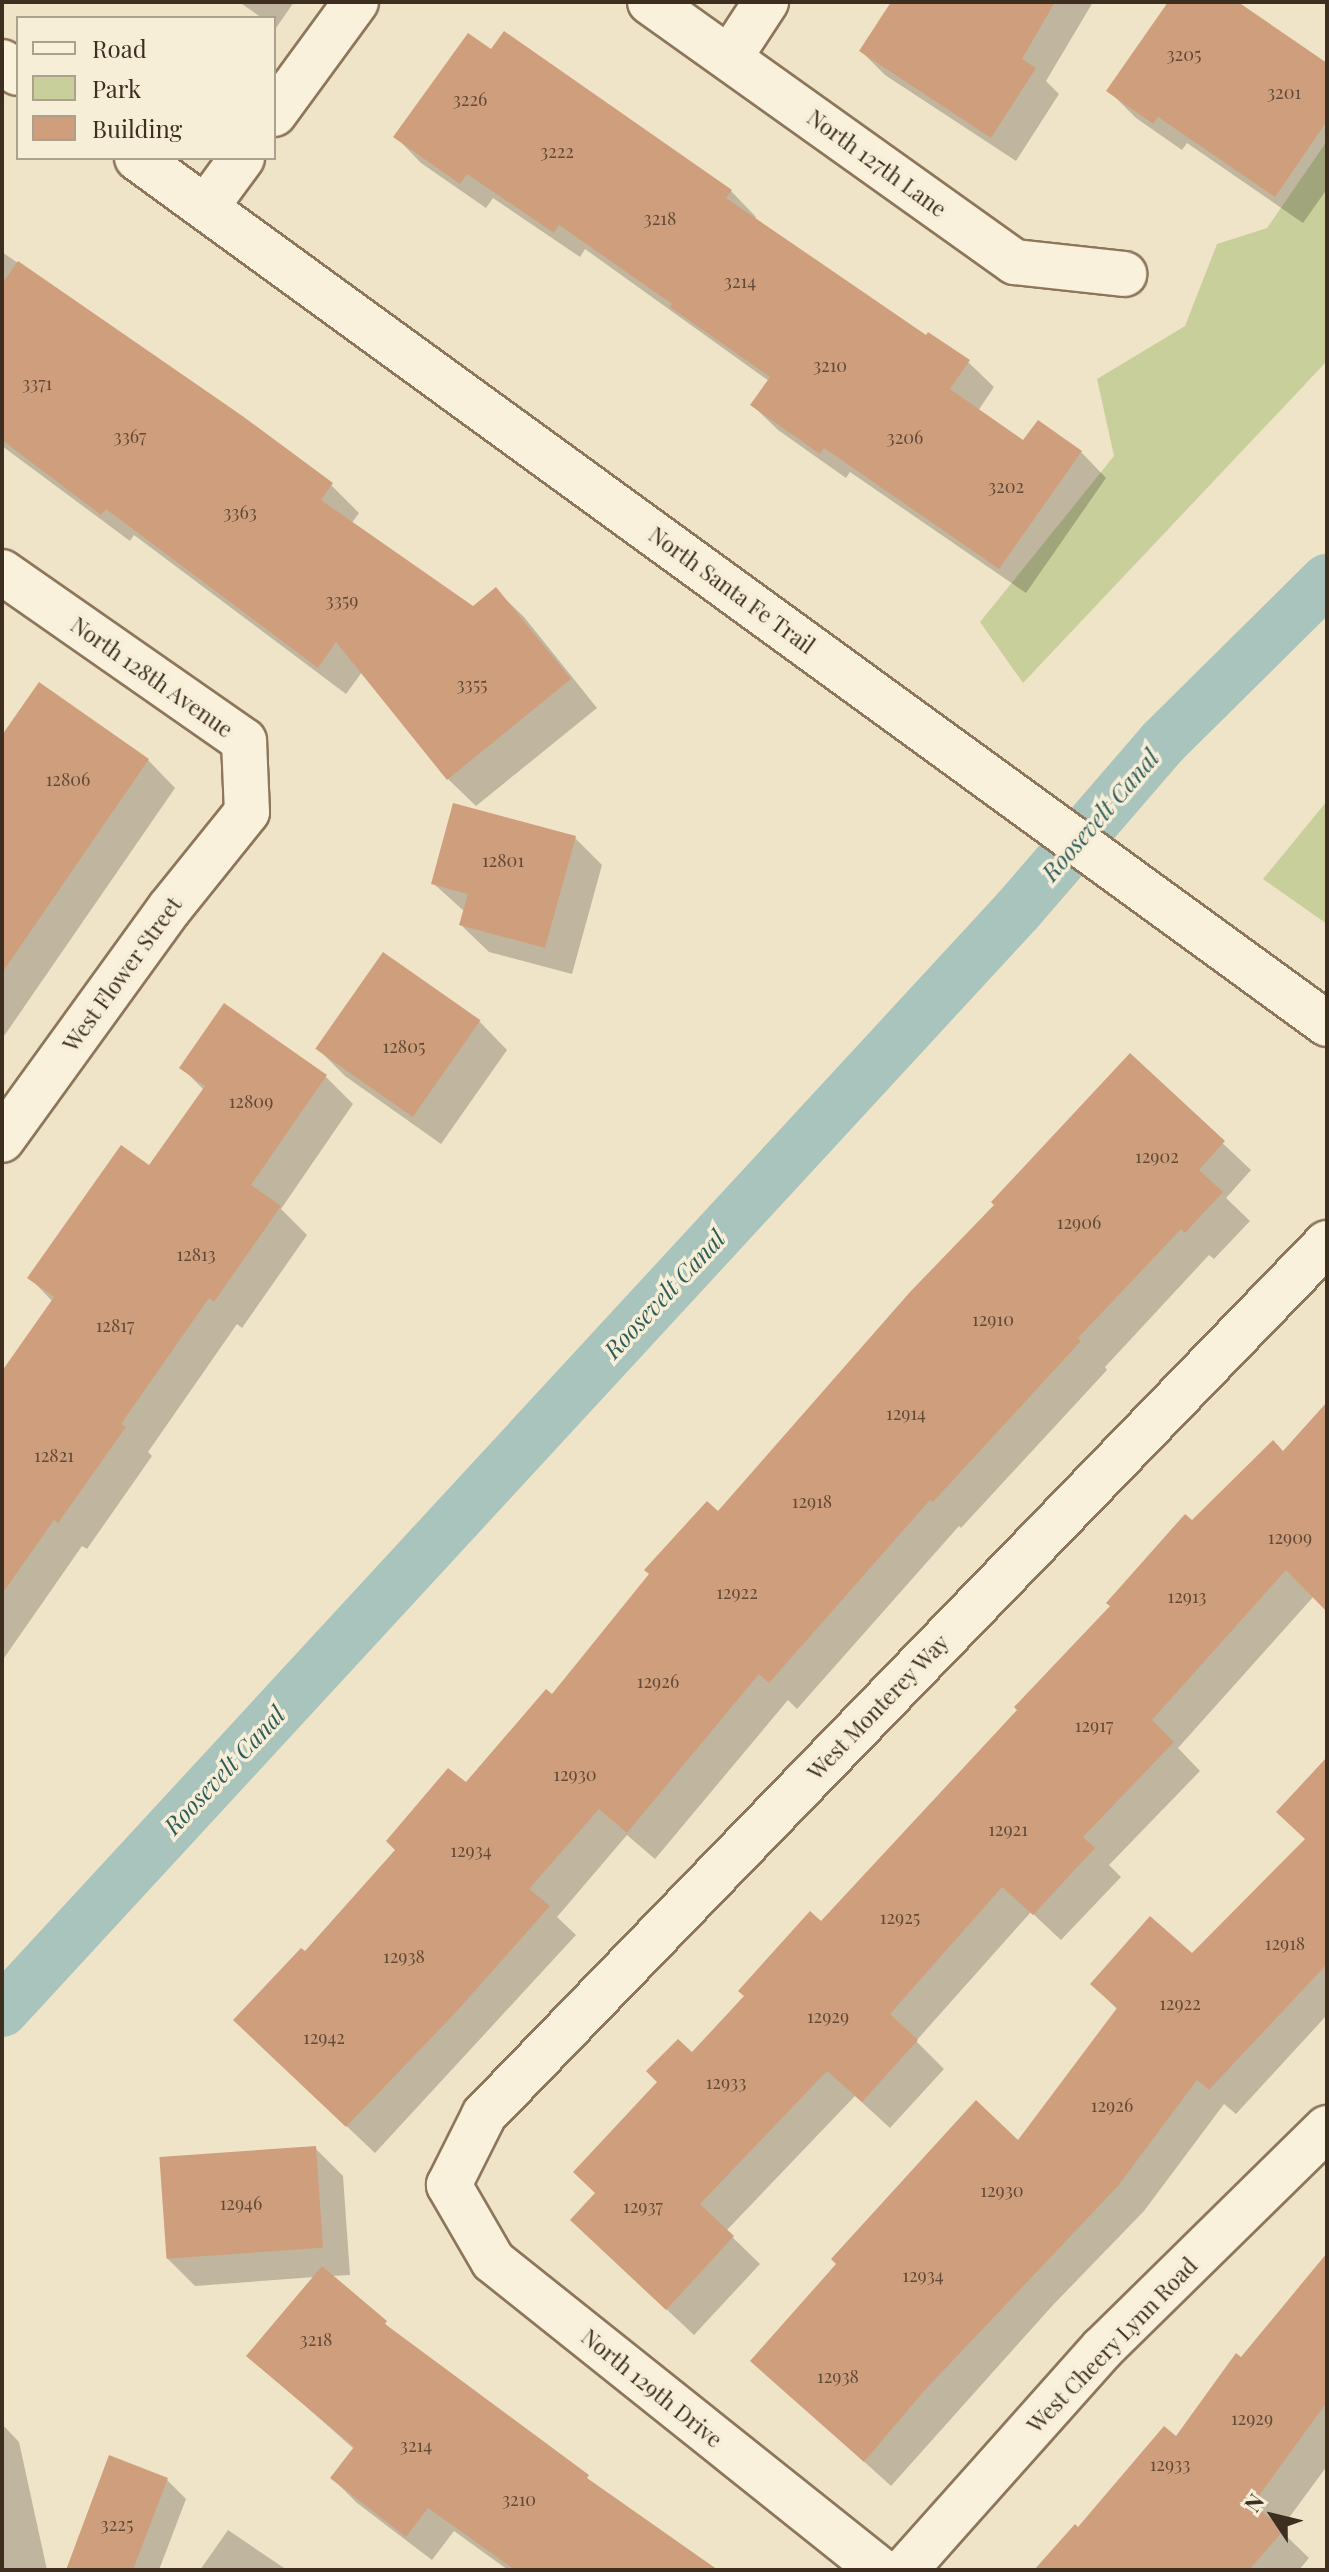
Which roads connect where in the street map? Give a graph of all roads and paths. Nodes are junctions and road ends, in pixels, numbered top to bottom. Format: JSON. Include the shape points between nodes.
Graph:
{"nodes":[{"id":1,"x":356,"y":2,"type":"edge"},
{"id":2,"x":650,"y":2,"type":"edge"},
{"id":3,"x":766,"y":2,"type":"edge"},
{"id":4,"x":730,"y":57,"type":"junction"},
{"id":5,"x":276,"y":111,"type":"edge"},
{"id":6,"x":140,"y":160,"type":"edge"},
{"id":7,"x":241,"y":160,"type":"edge"},
{"id":8,"x":206,"y":207,"type":"junction"},
{"id":9,"x":1124,"y":274,"type":"dead end"},
{"id":10,"x":2,"y":572,"type":"edge"},
{"id":11,"x":247,"y":812,"type":"joint"},
{"id":12,"x":1327,"y":1024,"type":"edge"},
{"id":13,"x":2,"y":1140,"type":"edge"},
{"id":14,"x":1327,"y":1243,"type":"edge"},
{"id":15,"x":1327,"y":2128,"type":"edge"},
{"id":16,"x":449,"y":2185,"type":"joint"},
{"id":17,"x":880,"y":2570,"type":"edge"},
{"id":18,"x":905,"y":2570,"type":"edge"}],
"edges":[{"from":1,"to":5,"type":"street"},
{"from":2,"to":4,"type":"street","name":"North 127th Lane"},
{"from":3,"to":4,"type":"street"},
{"from":4,"to":9,"type":"street","name":"North 127th Lane","via":[[1015,262]]},
{"from":6,"to":8,"type":"street","name":"North Santa Fe Trail"},
{"from":7,"to":8,"type":"street"},
{"from":8,"to":12,"type":"street","name":"North Santa Fe Trail"},
{"from":10,"to":11,"type":"street","name":"North 128th Avenue","via":[[244,741]]},
{"from":11,"to":13,"type":"street","name":"West Flower Street","via":[[169,909]]},
{"from":14,"to":16,"type":"street","name":"West Monterey Way","via":[[484,2115]]},
{"from":15,"to":18,"type":"street","name":"West Cheery Lynn Road","via":[[1103,2348]]},
{"from":16,"to":17,"type":"street","name":"North 129th Drive","via":[[493,2261]]}]}
